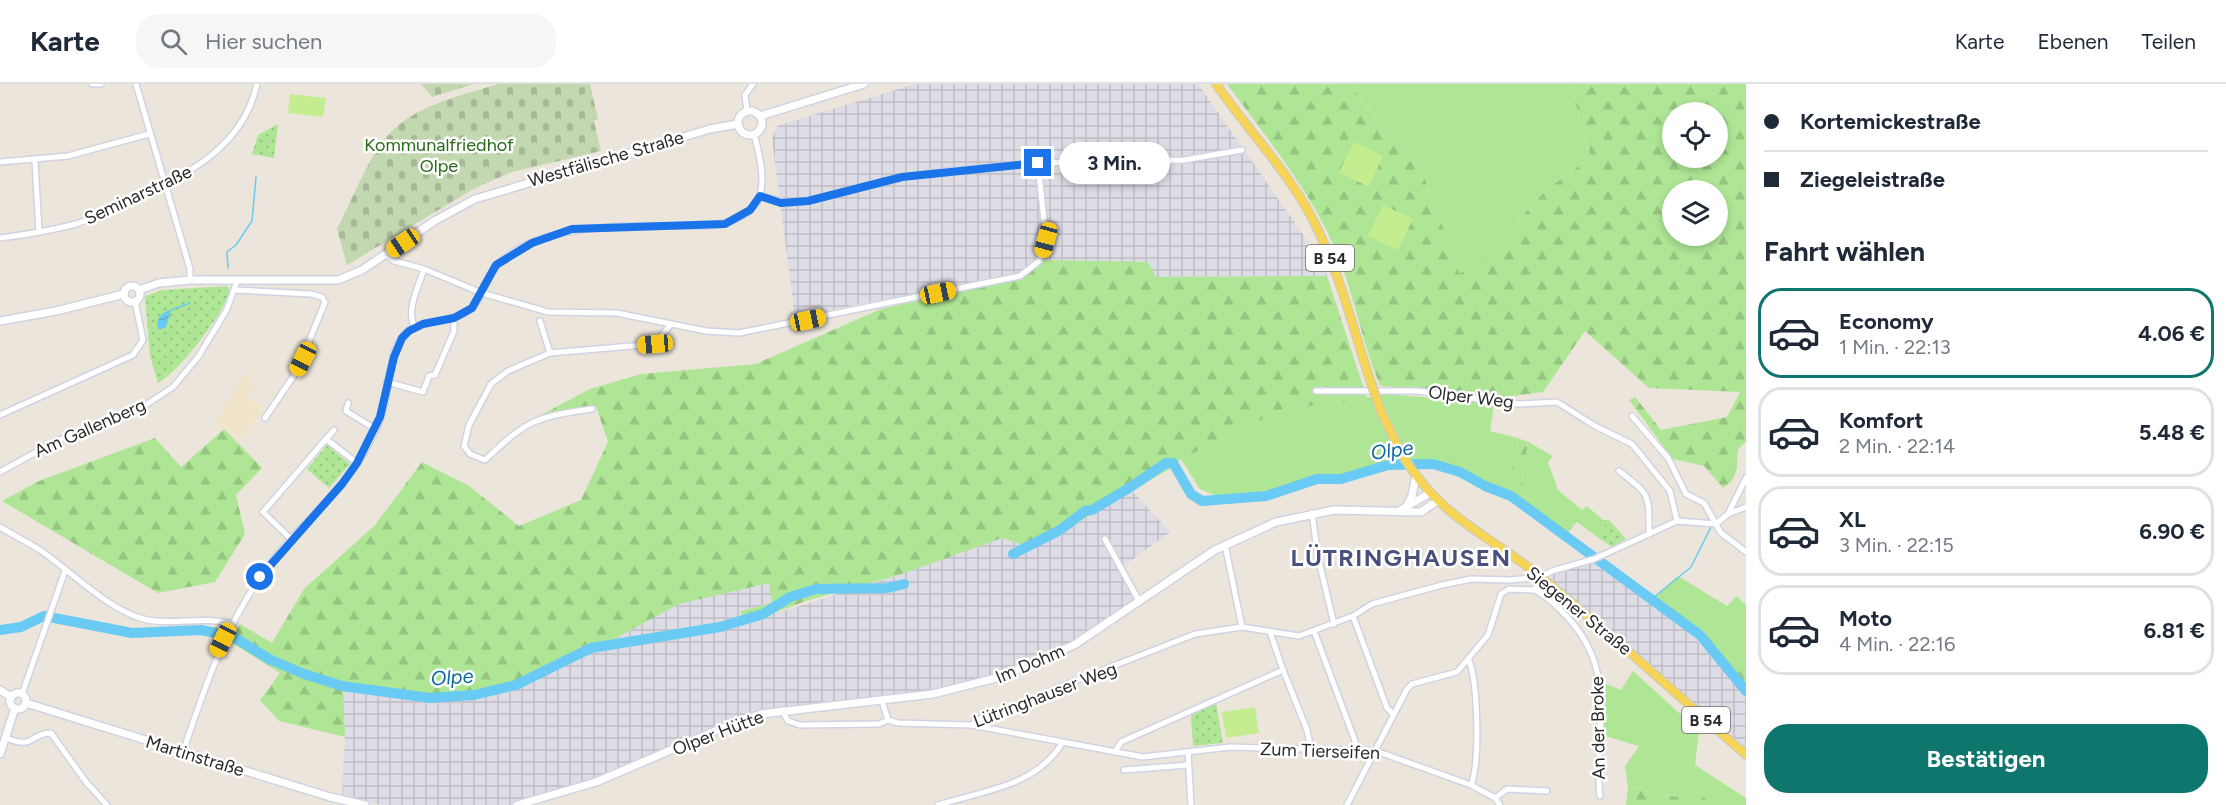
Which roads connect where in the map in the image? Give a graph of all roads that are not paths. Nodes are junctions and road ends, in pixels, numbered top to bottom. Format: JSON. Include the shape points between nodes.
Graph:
{"nodes":[{"id":1,"x":92,"y":84,"type":"edge"},
{"id":2,"x":101,"y":84,"type":"edge"},
{"id":3,"x":136,"y":84,"type":"edge"},
{"id":4,"x":257,"y":84,"type":"edge"},
{"id":5,"x":753,"y":84,"type":"edge"},
{"id":6,"x":864,"y":84,"type":"edge"},
{"id":7,"x":1216,"y":84,"type":"edge"},
{"id":8,"x":747,"y":111,"type":"junction"},
{"id":9,"x":760,"y":116,"type":"junction"},
{"id":10,"x":738,"y":124,"type":"junction"},
{"id":11,"x":149,"y":134,"type":"junction"},
{"id":12,"x":754,"y":134,"type":"junction"},
{"id":13,"x":1242,"y":150,"type":"dead end"},
{"id":14,"x":34,"y":161,"type":"junction"},
{"id":15,"x":0,"y":162,"type":"edge"},
{"id":16,"x":1038,"y":163,"type":"junction"},
{"id":17,"x":166,"y":185,"type":"junction"},
{"id":18,"x":760,"y":196,"type":"junction"},
{"id":19,"x":39,"y":232,"type":"junction"},
{"id":20,"x":0,"y":238,"type":"edge"},
{"id":21,"x":386,"y":254,"type":"junction"},
{"id":22,"x":424,"y":269,"type":"junction"},
{"id":23,"x":190,"y":280,"type":"junction"},
{"id":24,"x":237,"y":280,"type":"junction"},
{"id":25,"x":140,"y":290,"type":"junction"},
{"id":26,"x":235,"y":290,"type":"junction"},
{"id":27,"x":482,"y":293,"type":"junction"},
{"id":28,"x":124,"y":294,"type":"junction"},
{"id":29,"x":135,"y":302,"type":"junction"},
{"id":30,"x":454,"y":318,"type":"junction"},
{"id":31,"x":0,"y":321,"type":"edge"},
{"id":32,"x":540,"y":321,"type":"dead end"},
{"id":33,"x":663,"y":322,"type":"junction"},
{"id":34,"x":671,"y":324,"type":"junction"},
{"id":35,"x":415,"y":327,"type":"junction"},
{"id":36,"x":662,"y":339,"type":"junction"},
{"id":37,"x":549,"y":353,"type":"junction"},
{"id":38,"x":387,"y":382,"type":"junction"},
{"id":39,"x":1316,"y":391,"type":"dead end"},
{"id":40,"x":348,"y":403,"type":"dead end"},
{"id":41,"x":592,"y":409,"type":"dead end"},
{"id":42,"x":0,"y":415,"type":"edge"},
{"id":43,"x":1632,"y":416,"type":"dead end"},
{"id":44,"x":265,"y":418,"type":"dead end"},
{"id":45,"x":375,"y":429,"type":"junction"},
{"id":46,"x":334,"y":430,"type":"dead end"},
{"id":47,"x":326,"y":439,"type":"junction"},
{"id":48,"x":357,"y":463,"type":"junction"},
{"id":49,"x":1619,"y":471,"type":"dead end"},
{"id":50,"x":0,"y":472,"type":"edge"},
{"id":51,"x":1416,"y":475,"type":"junction"},
{"id":52,"x":1746,"y":478,"type":"edge"},
{"id":53,"x":1430,"y":493,"type":"junction"},
{"id":54,"x":1437,"y":501,"type":"junction"},
{"id":55,"x":1746,"y":507,"type":"edge"},
{"id":56,"x":1403,"y":509,"type":"junction"},
{"id":57,"x":1312,"y":513,"type":"junction"},
{"id":58,"x":1728,"y":514,"type":"junction"},
{"id":59,"x":1677,"y":520,"type":"junction"},
{"id":60,"x":1716,"y":524,"type":"junction"},
{"id":61,"x":0,"y":527,"type":"edge"},
{"id":62,"x":1649,"y":534,"type":"junction"},
{"id":63,"x":291,"y":539,"type":"junction"},
{"id":64,"x":1105,"y":539,"type":"dead end"},
{"id":65,"x":1225,"y":545,"type":"junction"},
{"id":66,"x":1746,"y":552,"type":"edge"},
{"id":67,"x":65,"y":571,"type":"junction"},
{"id":68,"x":1541,"y":577,"type":"junction"},
{"id":69,"x":1535,"y":590,"type":"junction"},
{"id":70,"x":1139,"y":602,"type":"junction"},
{"id":71,"x":1353,"y":616,"type":"junction"},
{"id":72,"x":1334,"y":624,"type":"junction"},
{"id":73,"x":230,"y":627,"type":"junction"},
{"id":74,"x":1242,"y":627,"type":"junction"},
{"id":75,"x":1314,"y":630,"type":"junction"},
{"id":76,"x":1270,"y":633,"type":"junction"},
{"id":77,"x":1468,"y":661,"type":"junction"},
{"id":78,"x":1283,"y":670,"type":"junction"},
{"id":79,"x":962,"y":688,"type":"joint"},
{"id":80,"x":0,"y":690,"type":"edge"},
{"id":81,"x":22,"y":694,"type":"junction"},
{"id":82,"x":11,"y":696,"type":"junction"},
{"id":83,"x":882,"y":701,"type":"junction"},
{"id":84,"x":26,"y":703,"type":"junction"},
{"id":85,"x":15,"y":708,"type":"junction"},
{"id":86,"x":782,"y":710,"type":"junction"},
{"id":87,"x":1393,"y":714,"type":"junction"},
{"id":88,"x":888,"y":720,"type":"junction"},
{"id":89,"x":971,"y":725,"type":"junction"},
{"id":90,"x":6,"y":738,"type":"junction"},
{"id":91,"x":1062,"y":743,"type":"junction"},
{"id":92,"x":1311,"y":749,"type":"junction"},
{"id":93,"x":1355,"y":750,"type":"junction"},
{"id":94,"x":1376,"y":751,"type":"junction"},
{"id":95,"x":183,"y":752,"type":"junction"},
{"id":96,"x":1115,"y":752,"type":"junction"},
{"id":97,"x":1188,"y":752,"type":"junction"},
{"id":98,"x":0,"y":754,"type":"edge"},
{"id":99,"x":1746,"y":755,"type":"edge"},
{"id":100,"x":1188,"y":765,"type":"junction"},
{"id":101,"x":1124,"y":770,"type":"dead end"},
{"id":102,"x":1472,"y":785,"type":"junction"},
{"id":103,"x":1547,"y":790,"type":"dead end"},
{"id":104,"x":1600,"y":796,"type":"dead end"},
{"id":105,"x":1495,"y":798,"type":"junction"},
{"id":106,"x":1351,"y":804,"type":"edge"},
{"id":107,"x":106,"y":805,"type":"edge"},
{"id":108,"x":365,"y":805,"type":"edge"},
{"id":109,"x":517,"y":805,"type":"edge"},
{"id":110,"x":938,"y":805,"type":"edge"},
{"id":111,"x":1191,"y":805,"type":"edge"},
{"id":112,"x":1500,"y":805,"type":"edge"}],
"edges":[{"from":1,"to":2,"type":"street"},
{"from":3,"to":11,"type":"street"},
{"from":4,"to":17,"type":"street","name":"Seminarstraße","via":[[249,107],[228,139],[206,162]]},
{"from":5,"to":8,"type":"street","via":[[745,95]]},
{"from":6,"to":9,"type":"street"},
{"from":7,"to":51,"type":"main road","number":"B 54","bridge":true,"via":[[1291,183],[1326,247],[1369,377],[1393,436]]},
{"from":8,"to":9,"type":"street"},
{"from":8,"to":10,"type":"street","via":[[739,117]]},
{"from":9,"to":12,"type":"street","via":[[762,124]]},
{"from":10,"to":12,"type":"street","via":[[744,133]]},
{"from":10,"to":21,"type":"street","name":"Westfälische Straße","via":[[475,199]]},
{"from":11,"to":14,"type":"street"},
{"from":11,"to":17,"type":"street"},
{"from":12,"to":18,"type":"street","via":[[764,173]]},
{"from":13,"to":16,"type":"street","via":[[1184,160]]},
{"from":14,"to":15,"type":"street"},
{"from":14,"to":19,"type":"street"},
{"from":16,"to":18,"type":"street","via":[[902,177],[808,201],[781,203]]},
{"from":16,"to":34,"type":"street","via":[[1046,240],[1039,261],[1020,276],[739,333]]},
{"from":17,"to":19,"type":"street","name":"Seminarstraße","via":[[86,220]]},
{"from":17,"to":23,"type":"street"},
{"from":18,"to":27,"type":"street","via":[[750,210],[725,224],[572,229],[532,243],[496,265]]},
{"from":19,"to":20,"type":"street","name":"Seminarstraße"},
{"from":21,"to":22,"type":"street","via":[[394,261]]},
{"from":21,"to":24,"type":"street","name":"Westfälische Straße","via":[[338,280]]},
{"from":22,"to":27,"type":"street"},
{"from":22,"to":35,"type":"street","via":[[411,311]]},
{"from":23,"to":24,"type":"street","name":"Westfälische Straße"},
{"from":23,"to":25,"type":"street","name":"Westfälische Straße"},
{"from":24,"to":26,"type":"street","name":"Am Gallenberg"},
{"from":25,"to":28,"type":"street","via":[[131,285]]},
{"from":25,"to":29,"type":"street"},
{"from":26,"to":44,"type":"street","via":[[311,294],[325,302],[297,371]]},
{"from":26,"to":50,"type":"street","name":"Am Gallenberg","via":[[198,357],[173,387],[138,410],[56,441]]},
{"from":27,"to":30,"type":"street","via":[[472,308]]},
{"from":27,"to":33,"type":"street","via":[[562,314],[617,313]]},
{"from":28,"to":29,"type":"street"},
{"from":28,"to":31,"type":"street"},
{"from":29,"to":42,"type":"street","via":[[143,340],[133,356]]},
{"from":30,"to":35,"type":"street"},
{"from":30,"to":38,"type":"street","via":[[454,331],[423,392]]},
{"from":32,"to":37,"type":"street"},
{"from":33,"to":34,"type":"street"},
{"from":33,"to":36,"type":"street"},
{"from":34,"to":36,"type":"street"},
{"from":35,"to":38,"type":"street","via":[[402,338]]},
{"from":36,"to":37,"type":"street","via":[[655,344]]},
{"from":37,"to":41,"type":"street","via":[[508,371],[491,384],[464,438],[470,454],[485,460],[513,432],[532,421]]},
{"from":38,"to":45,"type":"street","via":[[385,402]]},
{"from":39,"to":59,"type":"street","name":"Olper Weg","via":[[1417,391],[1519,404],[1557,402],[1632,444],[1670,491]]},
{"from":40,"to":45,"type":"street","via":[[349,416]]},
{"from":43,"to":60,"type":"street","via":[[1668,458],[1686,494],[1704,503]]},
{"from":45,"to":48,"type":"street"},
{"from":46,"to":47,"type":"street"},
{"from":47,"to":48,"type":"street"},
{"from":47,"to":63,"type":"street","via":[[263,512]]},
{"from":48,"to":63,"type":"street"},
{"from":49,"to":62,"type":"street","via":[[1648,497]]},
{"from":51,"to":53,"type":"main road","number":"B 54"},
{"from":51,"to":56,"type":"street","via":[[1412,496]]},
{"from":52,"to":58,"type":"street"},
{"from":53,"to":54,"type":"main road","number":"B 54"},
{"from":53,"to":56,"type":"street"},
{"from":54,"to":56,"type":"street","via":[[1420,512]]},
{"from":54,"to":68,"type":"main road","name":"Siegener Straße","number":"B 54","via":[[1467,527]]},
{"from":55,"to":58,"type":"street"},
{"from":56,"to":57,"type":"street"},
{"from":57,"to":65,"type":"street","via":[[1276,522]]},
{"from":57,"to":72,"type":"street"},
{"from":58,"to":60,"type":"street"},
{"from":59,"to":60,"type":"street"},
{"from":59,"to":62,"type":"street"},
{"from":60,"to":66,"type":"street","via":[[1721,533]]},
{"from":61,"to":67,"type":"street","via":[[40,550]]},
{"from":62,"to":68,"type":"street"},
{"from":63,"to":73,"type":"street","via":[[260,577]]},
{"from":64,"to":70,"type":"street"},
{"from":65,"to":70,"type":"street"},
{"from":65,"to":74,"type":"street"},
{"from":67,"to":73,"type":"street","via":[[138,617],[151,621],[209,621]]},
{"from":67,"to":81,"type":"street"},
{"from":68,"to":69,"type":"street"},
{"from":68,"to":71,"type":"street","via":[[1471,579],[1442,585],[1372,604]]},
{"from":68,"to":99,"type":"main road","name":"Siegener Straße","number":"B 54"},
{"from":69,"to":77,"type":"street","via":[[1509,589],[1502,594],[1488,635]]},
{"from":69,"to":104,"type":"street","name":"An der Broke","via":[[1575,626],[1591,647],[1601,684]]},
{"from":70,"to":79,"type":"street","name":"Im Dohm","via":[[1094,633],[1033,664]]},
{"from":71,"to":72,"type":"street"},
{"from":71,"to":87,"type":"street","via":[[1387,708]]},
{"from":72,"to":75,"type":"street"},
{"from":73,"to":95,"type":"street","via":[[213,663]]},
{"from":74,"to":76,"type":"street"},
{"from":74,"to":89,"type":"street","name":"Lütringhauser Weg","via":[[1195,634]]},
{"from":75,"to":76,"type":"street","via":[[1292,637]]},
{"from":75,"to":93,"type":"street"},
{"from":76,"to":78,"type":"street"},
{"from":77,"to":87,"type":"street","via":[[1443,678],[1412,684]]},
{"from":77,"to":102,"type":"street","via":[[1473,671],[1476,727]]},
{"from":78,"to":92,"type":"street"},
{"from":78,"to":96,"type":"street","via":[[1121,742]]},
{"from":79,"to":83,"type":"street","name":"Olper Hütte"},
{"from":80,"to":82,"type":"street"},
{"from":81,"to":82,"type":"street"},
{"from":81,"to":84,"type":"street"},
{"from":82,"to":85,"type":"street"},
{"from":83,"to":86,"type":"street","name":"Olper Hütte"},
{"from":83,"to":88,"type":"street"},
{"from":84,"to":85,"type":"street"},
{"from":84,"to":95,"type":"street","name":"Martinstraße"},
{"from":85,"to":90,"type":"street"},
{"from":86,"to":88,"type":"street","name":"Lütringhauser Weg","via":[[789,721],[800,725],[879,724]]},
{"from":86,"to":109,"type":"street","name":"Olper Hütte","via":[[727,726],[596,782]]},
{"from":87,"to":94,"type":"street"},
{"from":88,"to":89,"type":"street","name":"Lütringhauser Weg","via":[[906,725]]},
{"from":89,"to":91,"type":"street","name":"Zum Tierseifen"},
{"from":90,"to":98,"type":"street"},
{"from":90,"to":107,"type":"street","via":[[19,744],[51,733]]},
{"from":91,"to":96,"type":"street","name":"Zum Tierseifen"},
{"from":91,"to":110,"type":"street","via":[[1046,766],[1028,777]]},
{"from":92,"to":93,"type":"street","name":"Zum Tierseifen"},
{"from":92,"to":97,"type":"street","name":"Zum Tierseifen","via":[[1230,747]]},
{"from":93,"to":94,"type":"street","name":"Zum Tierseifen"},
{"from":94,"to":102,"type":"street","name":"Zum Tierseifen"},
{"from":94,"to":106,"type":"street"},
{"from":95,"to":108,"type":"street","name":"Martinstraße"},
{"from":96,"to":97,"type":"street","name":"Zum Tierseifen","via":[[1143,757]]},
{"from":97,"to":100,"type":"street"},
{"from":100,"to":101,"type":"street"},
{"from":100,"to":111,"type":"street"},
{"from":102,"to":105,"type":"street","name":"Zum Tierseifen"},
{"from":103,"to":105,"type":"street","via":[[1507,789]]},
{"from":105,"to":112,"type":"street"}]}
